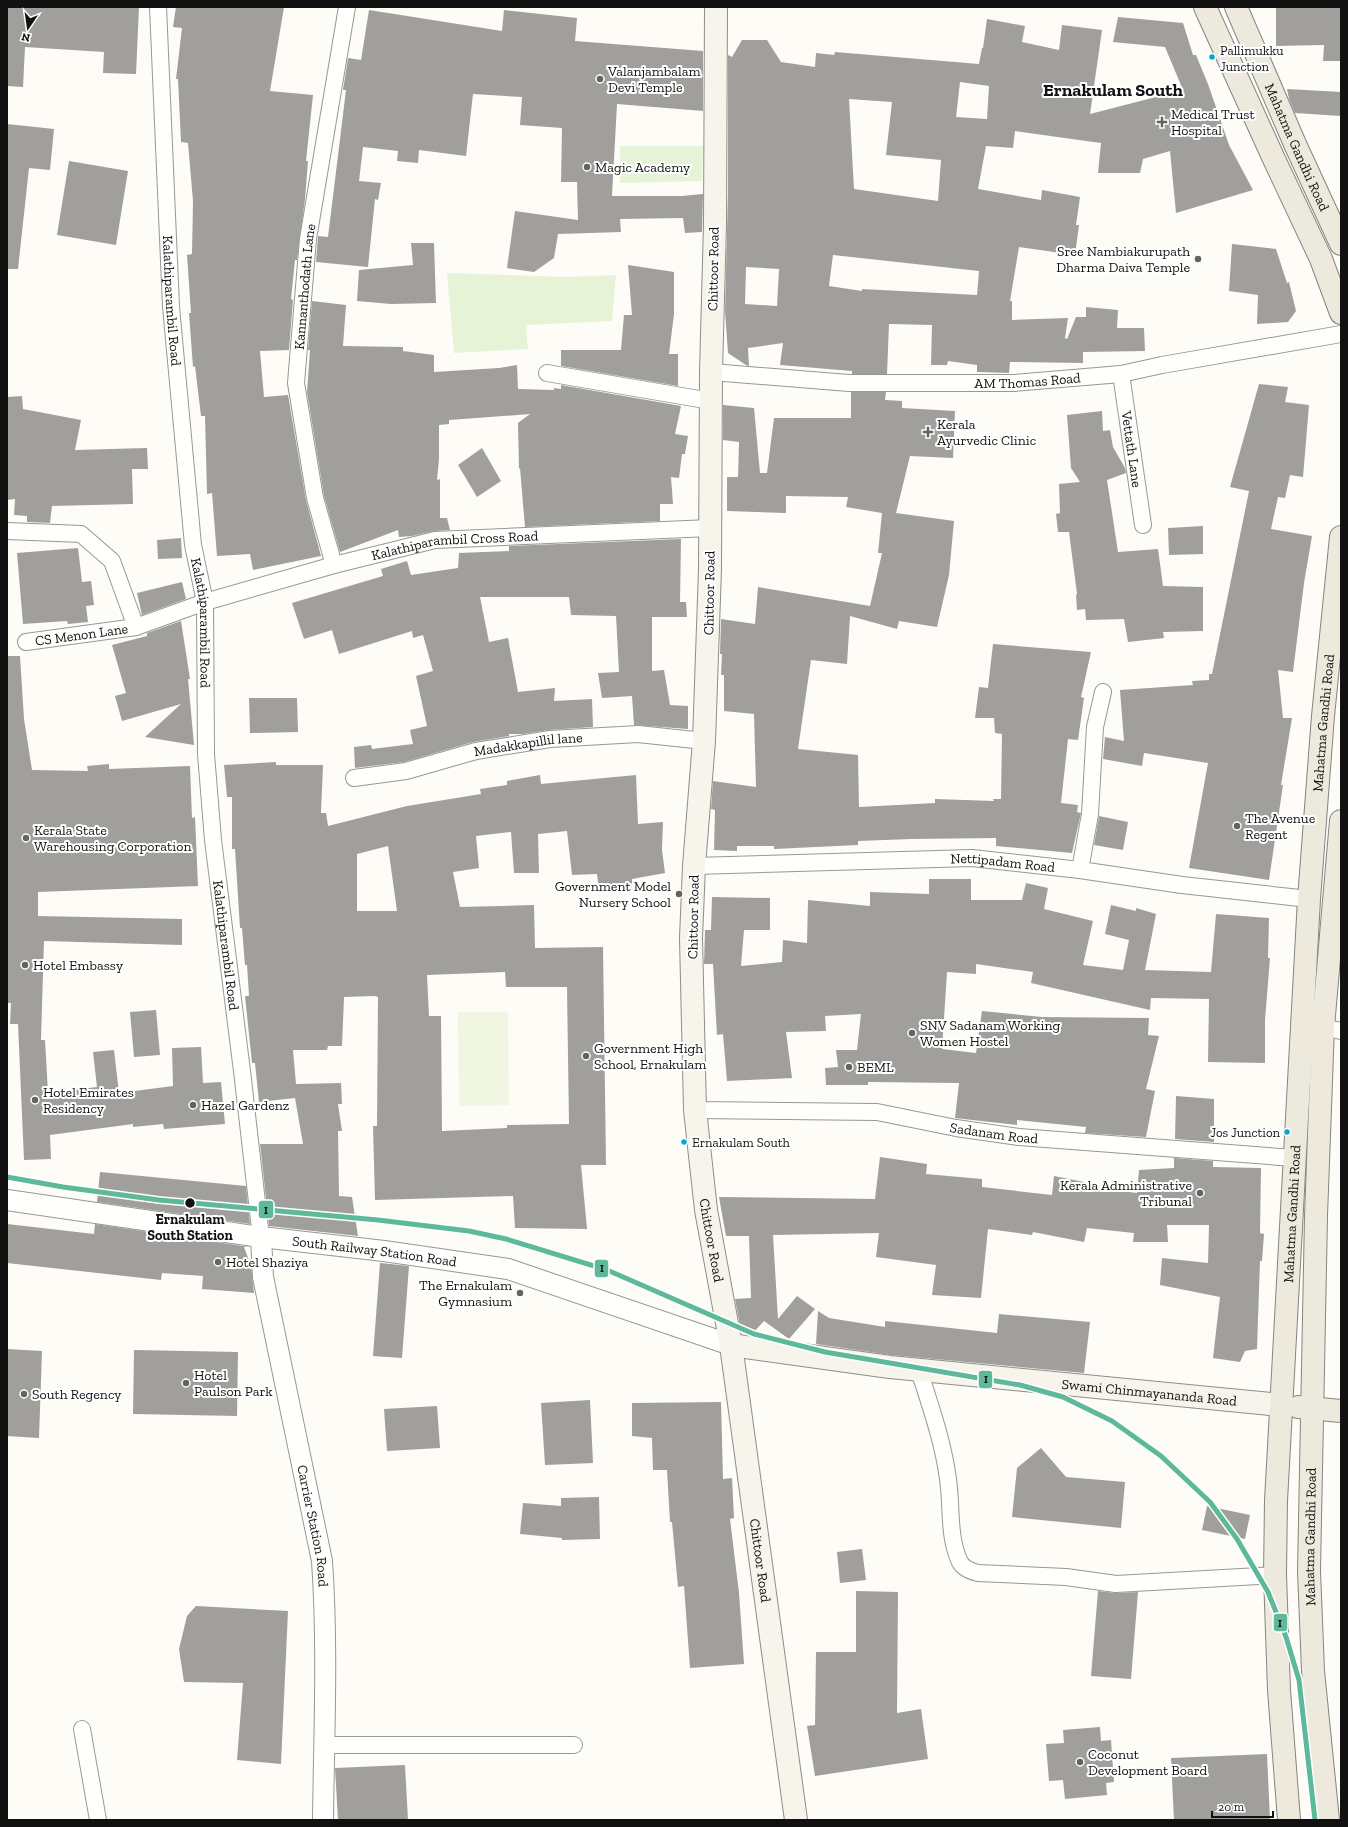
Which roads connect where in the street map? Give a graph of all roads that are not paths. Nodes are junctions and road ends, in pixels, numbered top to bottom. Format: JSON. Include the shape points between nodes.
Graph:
{"nodes":[{"id":1,"x":158,"y":7,"type":"edge"},
{"id":2,"x":346,"y":7,"type":"edge"},
{"id":3,"x":716,"y":7,"type":"edge"},
{"id":4,"x":1205,"y":7,"type":"edge"},
{"id":5,"x":1236,"y":7,"type":"edge"},
{"id":6,"x":1341,"y":244,"type":"edge"},
{"id":7,"x":1341,"y":313,"type":"edge"},
{"id":8,"x":1341,"y":334,"type":"edge"},
{"id":9,"x":711,"y":372,"type":"junction"},
{"id":10,"x":547,"y":374,"type":"dead end"},
{"id":11,"x":1121,"y":374,"type":"junction"},
{"id":12,"x":712,"y":401,"type":"junction"},
{"id":13,"x":1144,"y":525,"type":"dead end"},
{"id":14,"x":710,"y":528,"type":"junction"},
{"id":15,"x":7,"y":531,"type":"edge"},
{"id":16,"x":1341,"y":537,"type":"edge"},
{"id":17,"x":334,"y":565,"type":"junction"},
{"id":18,"x":205,"y":602,"type":"junction"},
{"id":19,"x":136,"y":627,"type":"junction"},
{"id":20,"x":26,"y":642,"type":"dead end"},
{"id":21,"x":1103,"y":692,"type":"dead end"},
{"id":22,"x":704,"y":741,"type":"junction"},
{"id":23,"x":354,"y":778,"type":"dead end"},
{"id":24,"x":1341,"y":821,"type":"edge"},
{"id":25,"x":694,"y":866,"type":"junction"},
{"id":26,"x":1080,"y":870,"type":"junction"},
{"id":27,"x":1309,"y":899,"type":"junction"},
{"id":28,"x":1334,"y":901,"type":"junction"},
{"id":29,"x":1332,"y":1029,"type":"edge"},
{"id":30,"x":695,"y":1110,"type":"junction"},
{"id":31,"x":1294,"y":1158,"type":"junction"},
{"id":32,"x":7,"y":1200,"type":"edge"},
{"id":33,"x":261,"y":1236,"type":"junction"},
{"id":34,"x":731,"y":1345,"type":"junction"},
{"id":35,"x":919,"y":1370,"type":"junction"},
{"id":36,"x":1281,"y":1404,"type":"junction"},
{"id":37,"x":1312,"y":1408,"type":"junction"},
{"id":38,"x":1341,"y":1411,"type":"edge"},
{"id":39,"x":1274,"y":1575,"type":"junction"},
{"id":40,"x":82,"y":1728,"type":"dead end"},
{"id":41,"x":324,"y":1745,"type":"junction"},
{"id":42,"x":574,"y":1745,"type":"dead end"},
{"id":43,"x":98,"y":1820,"type":"edge"},
{"id":44,"x":323,"y":1820,"type":"edge"},
{"id":45,"x":796,"y":1820,"type":"edge"},
{"id":46,"x":1289,"y":1820,"type":"edge"},
{"id":47,"x":1328,"y":1820,"type":"edge"}],
"edges":[{"from":1,"to":18,"type":"street","name":"Kalathiparambil Road","via":[[171,307],[193,545]]},
{"from":2,"to":17,"type":"street","name":"Kannanthodath Lane","via":[[308,240],[296,383],[315,498]]},
{"from":3,"to":9,"type":"main road","name":"Chittoor Road"},
{"from":4,"to":7,"type":"main road","name":"Mahatma Gandhi Road","via":[[1321,258]]},
{"from":5,"to":6,"type":"main road","name":"Mahatma Gandhi Road"},
{"from":8,"to":11,"type":"street","name":"AM Thomas Road"},
{"from":9,"to":11,"type":"street","name":"AM Thomas Road","via":[[849,383],[1014,383]]},
{"from":9,"to":12,"type":"main road","name":"Chittoor Road"},
{"from":10,"to":12,"type":"street"},
{"from":11,"to":13,"type":"street","name":"Vettath Lane"},
{"from":12,"to":14,"type":"main road","name":"Chittoor Road"},
{"from":14,"to":17,"type":"street","name":"Kalathiparambil Cross Road","via":[[435,540]]},
{"from":14,"to":22,"type":"main road","name":"Chittoor Road"},
{"from":15,"to":19,"type":"street","via":[[81,534],[112,561]]},
{"from":16,"to":27,"type":"main road","name":"Mahatma Gandhi Road","via":[[1323,716]]},
{"from":17,"to":18,"type":"street","name":"Kalathiparambil Cross Road"},
{"from":18,"to":19,"type":"street","name":"CS Menon Lane"},
{"from":18,"to":33,"type":"street","name":"Kalathiparambil Road","via":[[206,754],[213,840]]},
{"from":19,"to":20,"type":"street","name":"CS Menon Lane"},
{"from":21,"to":26,"type":"street","via":[[1095,727],[1090,814]]},
{"from":22,"to":23,"type":"street","name":"Madakkapillil lane","via":[[638,734],[550,739],[476,750],[406,771]]},
{"from":22,"to":25,"type":"main road","name":"Chittoor Road"},
{"from":24,"to":28,"type":"main road","name":"Mahatma Gandhi Road"},
{"from":25,"to":26,"type":"street","name":"Nettipadam Road","via":[[972,858]]},
{"from":25,"to":30,"type":"main road","name":"Chittoor Road","via":[[691,938]]},
{"from":26,"to":27,"type":"street","name":"Nettipadam Road","via":[[1182,885]]},
{"from":27,"to":28,"type":"main road"},
{"from":27,"to":31,"type":"main road","name":"Mahatma Gandhi Road"},
{"from":28,"to":29,"type":"main road","name":"Mahatma Gandhi Road"},
{"from":29,"to":37,"type":"main road","name":"Mahatma Gandhi Road","via":[[1316,1216]]},
{"from":30,"to":31,"type":"street","name":"Sadanam Road","via":[[877,1112],[956,1128],[1019,1137]]},
{"from":30,"to":34,"type":"main road","name":"Chittoor Road","via":[[706,1210]]},
{"from":31,"to":36,"type":"main road","name":"Mahatma Gandhi Road"},
{"from":32,"to":33,"type":"street","name":"South Railway Station Road"},
{"from":33,"to":34,"type":"street","name":"South Railway Station Road","via":[[508,1269]]},
{"from":33,"to":41,"type":"street","name":"Carrier Station Road","via":[[263,1277],[322,1561]]},
{"from":34,"to":35,"type":"main road","name":"Swami Chinmayananda Road"},
{"from":34,"to":45,"type":"main road","name":"Chittoor Road"},
{"from":35,"to":36,"type":"main road","name":"Swami Chinmayananda Road"},
{"from":35,"to":39,"type":"street","via":[[943,1451],[951,1499],[955,1549],[959,1562],[966,1569],[978,1573],[1066,1578],[1116,1584]]},
{"from":36,"to":37,"type":"main road"},
{"from":36,"to":39,"type":"main road","name":"Mahatma Gandhi Road"},
{"from":37,"to":38,"type":"main road"},
{"from":37,"to":47,"type":"main road","name":"Mahatma Gandhi Road","via":[[1309,1571],[1313,1671]]},
{"from":39,"to":46,"type":"main road","name":"Mahatma Gandhi Road","via":[[1279,1690]]},
{"from":40,"to":43,"type":"street"},
{"from":41,"to":42,"type":"street"},
{"from":41,"to":44,"type":"street","name":"Carrier Station Road"}]}
